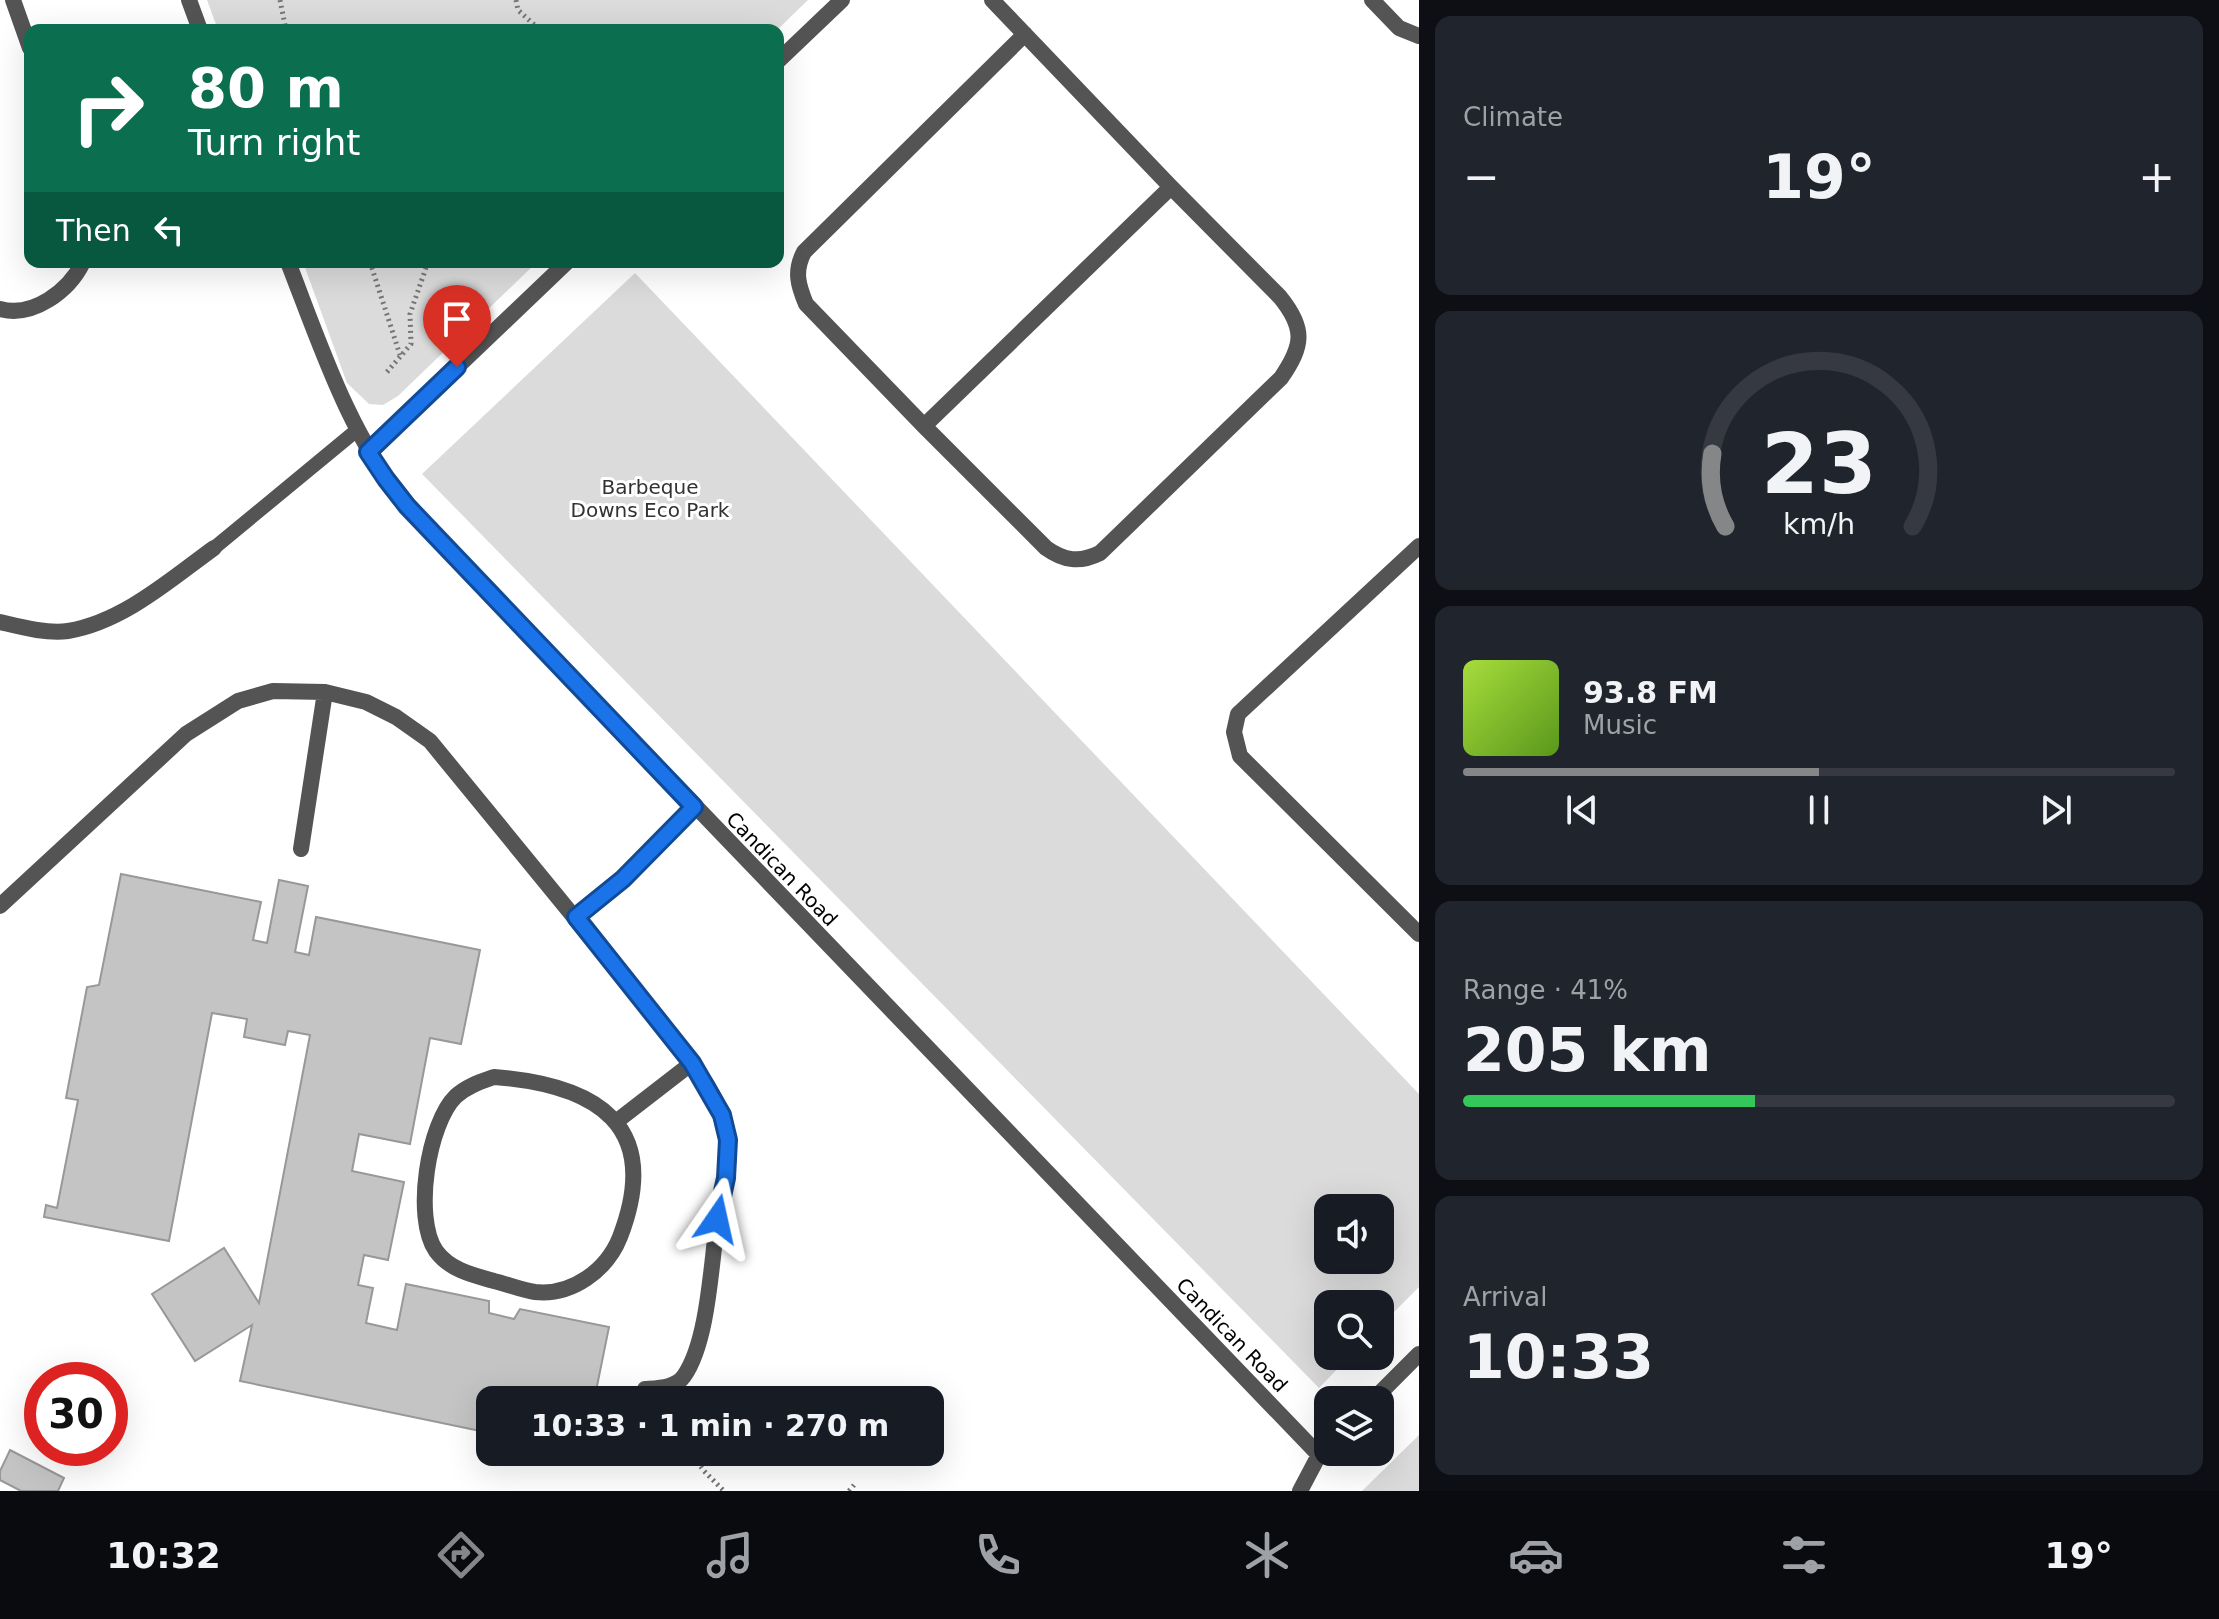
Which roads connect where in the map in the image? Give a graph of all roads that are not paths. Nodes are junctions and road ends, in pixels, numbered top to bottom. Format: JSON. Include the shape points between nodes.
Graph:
{"nodes":[{"id":1,"x":13,"y":0,"type":"edge"},
{"id":2,"x":189,"y":0,"type":"edge"},
{"id":3,"x":842,"y":0,"type":"edge"},
{"id":4,"x":992,"y":0,"type":"edge"},
{"id":5,"x":1372,"y":0,"type":"edge"},
{"id":6,"x":198,"y":24,"type":"edge"},
{"id":7,"x":24,"y":31,"type":"edge"},
{"id":8,"x":1025,"y":34,"type":"junction"},
{"id":9,"x":1419,"y":36,"type":"edge"},
{"id":10,"x":784,"y":55,"type":"edge"},
{"id":11,"x":1171,"y":187,"type":"junction"},
{"id":12,"x":79,"y":268,"type":"edge"},
{"id":13,"x":290,"y":268,"type":"edge"},
{"id":14,"x":561,"y":268,"type":"edge"},
{"id":15,"x":0,"y":309,"type":"edge"},
{"id":16,"x":924,"y":426,"type":"junction"},
{"id":17,"x":357,"y":430,"type":"junction"},
{"id":18,"x":368,"y":452,"type":"junction"},
{"id":19,"x":1419,"y":546,"type":"edge"},
{"id":20,"x":214,"y":548,"type":"joint"},
{"id":21,"x":0,"y":623,"type":"edge"},
{"id":22,"x":325,"y":692,"type":"junction"},
{"id":23,"x":694,"y":807,"type":"junction"},
{"id":24,"x":301,"y":849,"type":"dead end"},
{"id":25,"x":0,"y":906,"type":"edge"},
{"id":26,"x":576,"y":917,"type":"junction"},
{"id":27,"x":1419,"y":934,"type":"edge"},
{"id":28,"x":692,"y":1063,"type":"junction"},
{"id":29,"x":617,"y":1121,"type":"junction"},
{"id":30,"x":1419,"y":1354,"type":"edge"},
{"id":31,"x":668,"y":1386,"type":"edge"},
{"id":32,"x":1387,"y":1386,"type":"edge"},
{"id":33,"x":1314,"y":1441,"type":"edge"},
{"id":34,"x":1314,"y":1466,"type":"edge"},
{"id":35,"x":1300,"y":1491,"type":"edge"}],
"edges":[{"from":1,"to":7,"type":"street"},
{"from":2,"to":6,"type":"street"},
{"from":3,"to":10,"type":"street"},
{"from":4,"to":8,"type":"street"},
{"from":5,"to":9,"type":"street","via":[[1399,28]]},
{"from":8,"to":11,"type":"street"},
{"from":8,"to":16,"type":"street","via":[[797,264],[806,304]]},
{"from":11,"to":16,"type":"street"},
{"from":11,"to":16,"type":"street","via":[[1292,311],[1300,340],[1281,378],[1100,553],[1078,561],[1046,548]]},
{"from":12,"to":15,"type":"street","via":[[48,301],[29,309]]},
{"from":13,"to":17,"type":"street","name":"Candican Road"},
{"from":14,"to":18,"type":"street"},
{"from":17,"to":18,"type":"street","name":"Candican Road"},
{"from":17,"to":20,"type":"lane"},
{"from":18,"to":23,"type":"street","name":"Candican Road","via":[[407,506]]},
{"from":19,"to":27,"type":"street","via":[[1238,714],[1234,732],[1240,756]]},
{"from":20,"to":21,"type":"street","via":[[106,619],[67,631]]},
{"from":22,"to":24,"type":"street"},
{"from":22,"to":25,"type":"street","via":[[273,691],[213,715]]},
{"from":22,"to":26,"type":"street","via":[[366,702],[430,741]]},
{"from":23,"to":26,"type":"street","via":[[623,879]]},
{"from":23,"to":33,"type":"street","name":"Candican Road"},
{"from":26,"to":28,"type":"street"},
{"from":28,"to":29,"type":"street"},
{"from":28,"to":31,"type":"street","via":[[722,1115],[728,1140],[726,1178],[696,1353],[682,1379]]},
{"from":29,"to":29,"type":"street","via":[[627,1140],[633,1189],[614,1253],[602,1267],[559,1291],[535,1292],[454,1268],[438,1253],[428,1237],[425,1215],[432,1148],[439,1123],[455,1097],[470,1085],[494,1077],[569,1091],[597,1103]]},
{"from":30,"to":32,"type":"street"},
{"from":34,"to":35,"type":"street"}]}
